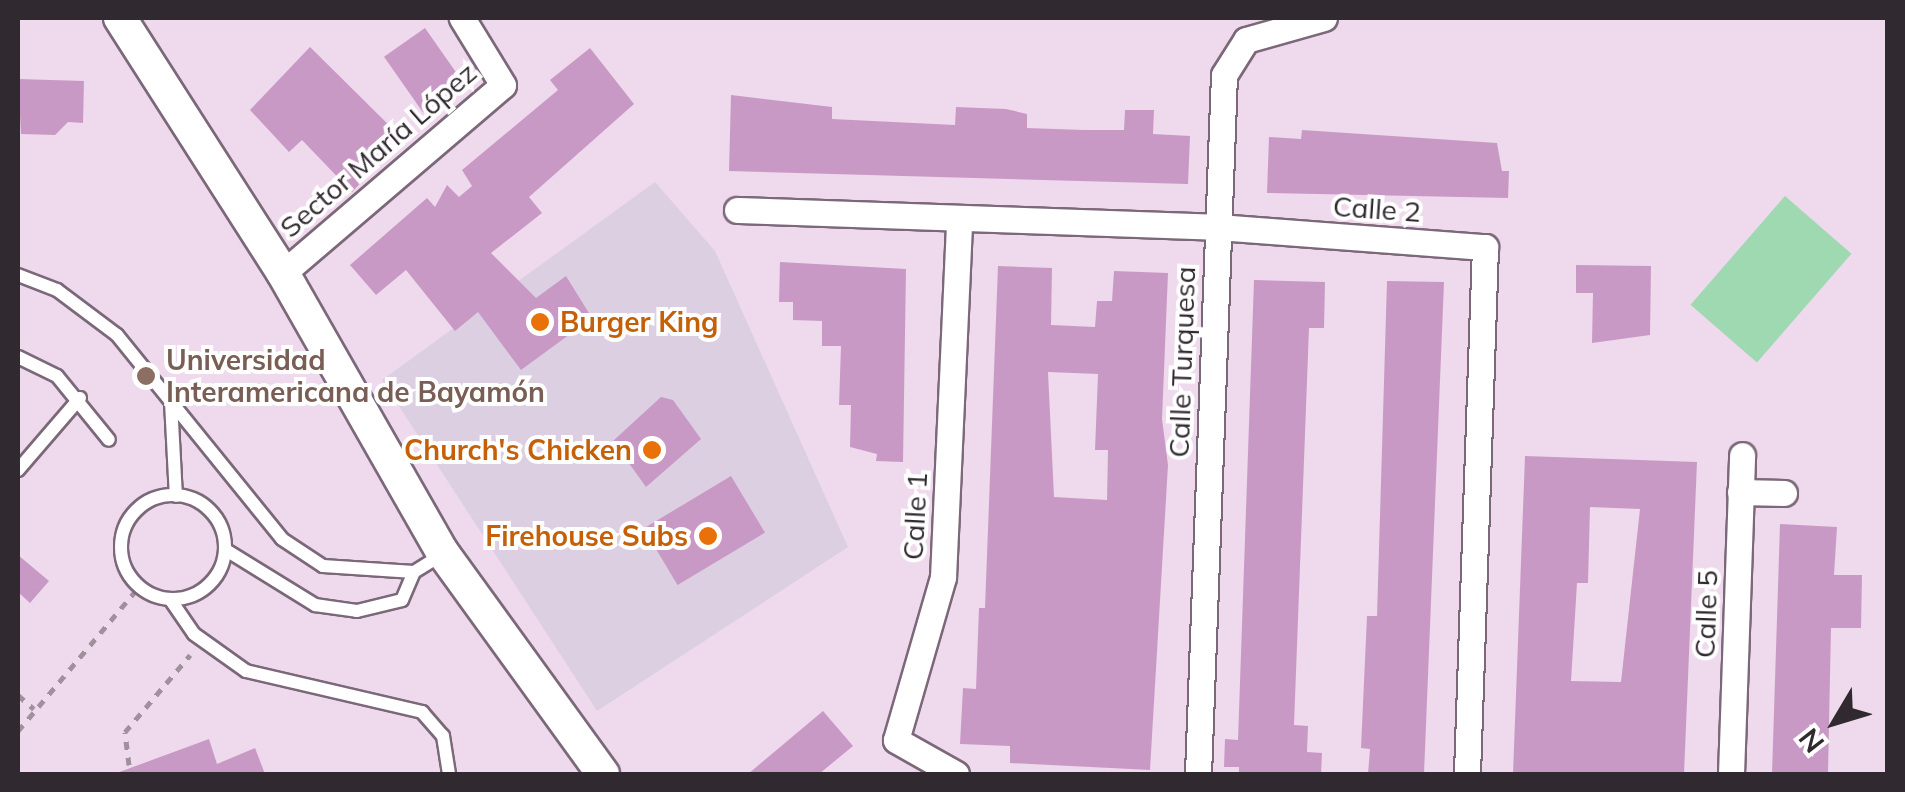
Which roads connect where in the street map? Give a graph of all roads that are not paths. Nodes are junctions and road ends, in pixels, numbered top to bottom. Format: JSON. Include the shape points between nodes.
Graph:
{"nodes":[{"id":1,"x":120,"y":18,"type":"edge"},
{"id":2,"x":462,"y":18,"type":"edge"},
{"id":3,"x":1324,"y":18,"type":"edge"},
{"id":4,"x":737,"y":210,"type":"dead end"},
{"id":5,"x":958,"y":220,"type":"junction"},
{"id":6,"x":1217,"y":227,"type":"junction"},
{"id":7,"x":283,"y":274,"type":"junction"},
{"id":8,"x":18,"y":275,"type":"edge"},
{"id":9,"x":18,"y":357,"type":"edge"},
{"id":10,"x":80,"y":398,"type":"junction"},
{"id":11,"x":170,"y":400,"type":"junction"},
{"id":12,"x":109,"y":440,"type":"dead end"},
{"id":13,"x":1742,"y":455,"type":"dead end"},
{"id":14,"x":18,"y":470,"type":"edge"},
{"id":15,"x":1740,"y":492,"type":"junction"},
{"id":16,"x":1784,"y":493,"type":"dead end"},
{"id":17,"x":176,"y":496,"type":"junction"},
{"id":18,"x":226,"y":550,"type":"junction"},
{"id":19,"x":443,"y":553,"type":"junction"},
{"id":20,"x":414,"y":572,"type":"junction"},
{"id":21,"x":170,"y":599,"type":"junction"},
{"id":22,"x":449,"y":774,"type":"edge"},
{"id":23,"x":602,"y":774,"type":"edge"},
{"id":24,"x":956,"y":774,"type":"edge"},
{"id":25,"x":1198,"y":774,"type":"edge"},
{"id":26,"x":1467,"y":774,"type":"edge"},
{"id":27,"x":1731,"y":774,"type":"edge"}],
"edges":[{"from":1,"to":7,"type":"street"},
{"from":2,"to":7,"type":"street","name":"Sector María López","via":[[503,85]]},
{"from":3,"to":6,"type":"street","name":"Calle Turquesa","via":[[1246,40],[1224,75]]},
{"from":4,"to":5,"type":"street","name":"Calle 2"},
{"from":5,"to":6,"type":"street","name":"Calle 2"},
{"from":5,"to":24,"type":"street","name":"Calle 1","via":[[943,577],[896,740]]},
{"from":6,"to":25,"type":"street","name":"Calle Turquesa"},
{"from":6,"to":26,"type":"street","name":"Calle 2","via":[[1485,247]]},
{"from":7,"to":19,"type":"street"},
{"from":8,"to":11,"type":"lane","via":[[93,314]]},
{"from":9,"to":10,"type":"lane"},
{"from":10,"to":12,"type":"lane"},
{"from":10,"to":14,"type":"lane"},
{"from":11,"to":17,"type":"lane"},
{"from":11,"to":20,"type":"lane","via":[[253,509],[304,556],[342,569],[384,565]]},
{"from":13,"to":15,"type":"street","name":"Calle 5"},
{"from":15,"to":16,"type":"street"},
{"from":15,"to":27,"type":"street","name":"Calle 5"},
{"from":17,"to":18,"type":"lane","via":[[215,516]]},
{"from":17,"to":21,"type":"lane","via":[[148,500],[124,527],[123,563],[140,586]]},
{"from":18,"to":20,"type":"lane","via":[[295,595],[334,609],[392,606]]},
{"from":18,"to":21,"type":"lane","via":[[212,583]]},
{"from":19,"to":20,"type":"lane"},
{"from":19,"to":23,"type":"street"},
{"from":21,"to":22,"type":"lane","via":[[202,641],[272,681],[422,712],[443,736]]}]}
